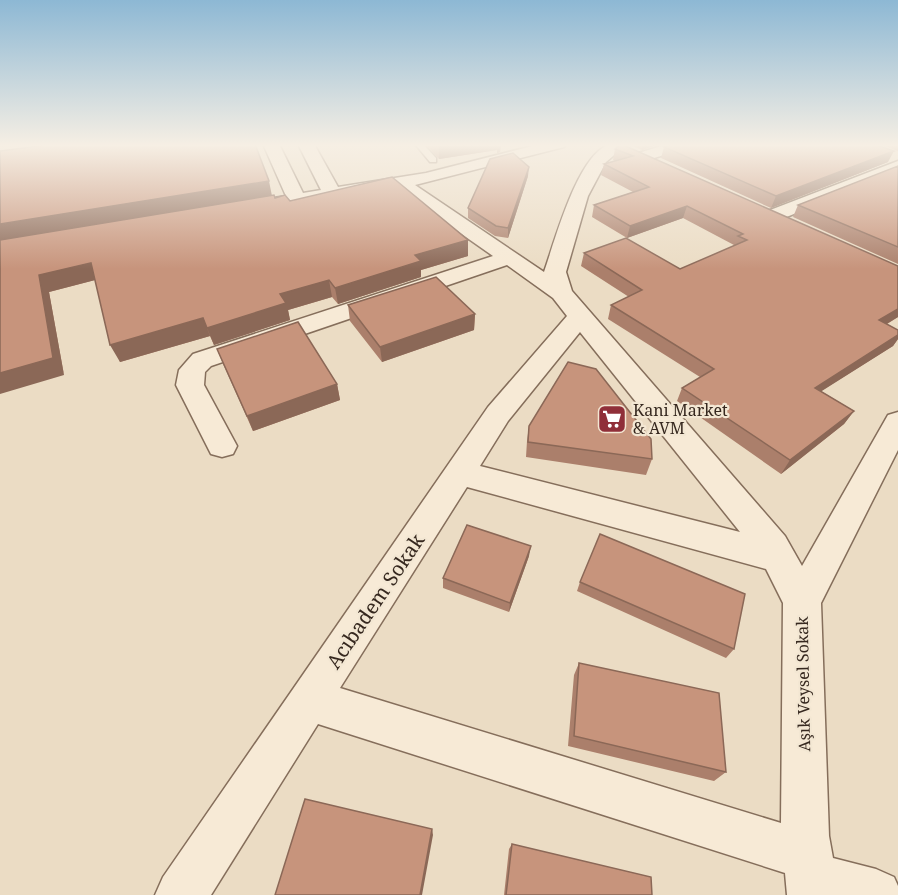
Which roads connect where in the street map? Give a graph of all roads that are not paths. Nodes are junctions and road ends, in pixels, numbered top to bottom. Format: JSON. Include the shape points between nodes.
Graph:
{"nodes":[{"id":1,"x":290,"y":186,"type":"edge"},
{"id":2,"x":328,"y":186,"type":"edge"},
{"id":3,"x":376,"y":186,"type":"edge"},
{"id":4,"x":404,"y":186,"type":"edge"},
{"id":5,"x":585,"y":186,"type":"edge"},
{"id":6,"x":837,"y":186,"type":"edge"},
{"id":7,"x":332,"y":193,"type":"junction"},
{"id":8,"x":296,"y":198,"type":"junction"},
{"id":9,"x":750,"y":206,"type":"edge"},
{"id":10,"x":238,"y":209,"type":"edge"},
{"id":11,"x":772,"y":216,"type":"junction"},
{"id":12,"x":793,"y":225,"type":"edge"},
{"id":13,"x":508,"y":258,"type":"junction"},
{"id":14,"x":570,"y":305,"type":"junction"},
{"id":15,"x":898,"y":422,"type":"edge"},
{"id":16,"x":222,"y":446,"type":"dead end"},
{"id":17,"x":460,"y":473,"type":"junction"},
{"id":18,"x":778,"y":557,"type":"junction"},
{"id":19,"x":802,"y":602,"type":"junction"},
{"id":20,"x":309,"y":700,"type":"junction"},
{"id":21,"x":811,"y":876,"type":"edge"},
{"id":22,"x":181,"y":895,"type":"edge"},
{"id":23,"x":876,"y":895,"type":"edge"}],
"edges":[{"from":1,"to":8,"type":"street"},
{"from":2,"to":7,"type":"street"},
{"from":3,"to":7,"type":"street"},
{"from":4,"to":13,"type":"street","name":"Aşık Veysel Sokak"},
{"from":5,"to":14,"type":"street","via":[[555,272]]},
{"from":6,"to":11,"type":"street"},
{"from":7,"to":8,"type":"street"},
{"from":8,"to":10,"type":"street"},
{"from":9,"to":11,"type":"street"},
{"from":11,"to":12,"type":"street"},
{"from":13,"to":14,"type":"street","name":"Aşık Veysel Sokak"},
{"from":13,"to":16,"type":"street","via":[[202,360],[192,370],[190,385]]},
{"from":14,"to":17,"type":"street","name":"Acıbadem Sokak"},
{"from":14,"to":18,"type":"street","name":"Aşık Veysel Sokak"},
{"from":15,"to":19,"type":"street"},
{"from":17,"to":18,"type":"street"},
{"from":17,"to":20,"type":"street","name":"Acıbadem Sokak"},
{"from":18,"to":19,"type":"street","name":"Aşık Veysel Sokak"},
{"from":19,"to":21,"type":"street","name":"Aşık Veysel Sokak","via":[[806,836]]},
{"from":20,"to":21,"type":"street"},
{"from":20,"to":22,"type":"street","name":"Acıbadem Sokak"},
{"from":21,"to":23,"type":"street"}]}
